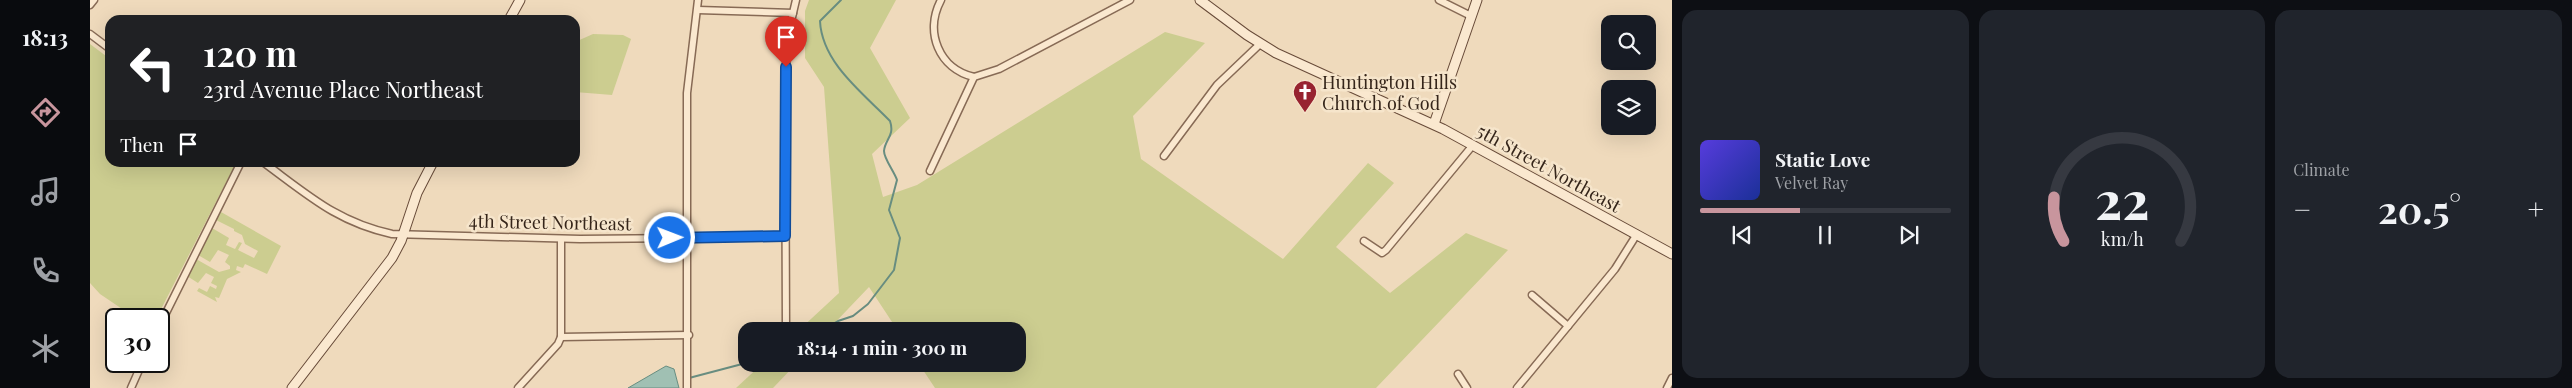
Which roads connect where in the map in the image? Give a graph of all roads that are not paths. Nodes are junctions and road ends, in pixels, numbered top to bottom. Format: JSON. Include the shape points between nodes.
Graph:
{"nodes":[{"id":1,"x":94,"y":0,"type":"edge"},
{"id":2,"x":520,"y":0,"type":"edge"},
{"id":3,"x":698,"y":0,"type":"edge"},
{"id":4,"x":796,"y":0,"type":"edge"},
{"id":5,"x":941,"y":0,"type":"edge"},
{"id":6,"x":1130,"y":0,"type":"edge"},
{"id":7,"x":1200,"y":0,"type":"edge"},
{"id":8,"x":1439,"y":0,"type":"edge"},
{"id":9,"x":1477,"y":0,"type":"edge"},
{"id":10,"x":90,"y":5,"type":"edge"},
{"id":11,"x":698,"y":10,"type":"junction"},
{"id":12,"x":792,"y":13,"type":"junction"},
{"id":13,"x":512,"y":15,"type":"edge"},
{"id":14,"x":1471,"y":16,"type":"junction"},
{"id":15,"x":90,"y":34,"type":"edge"},
{"id":16,"x":105,"y":44,"type":"edge"},
{"id":17,"x":1260,"y":44,"type":"junction"},
{"id":18,"x":974,"y":77,"type":"junction"},
{"id":19,"x":1434,"y":124,"type":"junction"},
{"id":20,"x":1473,"y":145,"type":"junction"},
{"id":21,"x":1164,"y":156,"type":"dead end"},
{"id":22,"x":239,"y":167,"type":"edge"},
{"id":23,"x":270,"y":167,"type":"edge"},
{"id":24,"x":430,"y":167,"type":"edge"},
{"id":25,"x":930,"y":171,"type":"dead end"},
{"id":26,"x":404,"y":233,"type":"junction"},
{"id":27,"x":1637,"y":234,"type":"junction"},
{"id":28,"x":785,"y":236,"type":"junction"},
{"id":29,"x":688,"y":238,"type":"junction"},
{"id":30,"x":561,"y":239,"type":"junction"},
{"id":31,"x":1364,"y":241,"type":"dead end"},
{"id":32,"x":1672,"y":254,"type":"edge"},
{"id":33,"x":1532,"y":295,"type":"dead end"},
{"id":34,"x":168,"y":308,"type":"edge"},
{"id":35,"x":786,"y":322,"type":"edge"},
{"id":36,"x":1568,"y":326,"type":"junction"},
{"id":37,"x":688,"y":335,"type":"junction"},
{"id":38,"x":561,"y":338,"type":"junction"},
{"id":39,"x":138,"y":373,"type":"edge"},
{"id":40,"x":1458,"y":374,"type":"dead end"},
{"id":41,"x":1672,"y":378,"type":"edge"},
{"id":42,"x":131,"y":388,"type":"edge"},
{"id":43,"x":292,"y":388,"type":"edge"},
{"id":44,"x":518,"y":388,"type":"edge"},
{"id":45,"x":687,"y":388,"type":"edge"},
{"id":46,"x":1467,"y":388,"type":"edge"},
{"id":47,"x":1516,"y":388,"type":"edge"},
{"id":48,"x":1667,"y":388,"type":"edge"}],
"edges":[{"from":1,"to":10,"type":"street"},
{"from":2,"to":13,"type":"street"},
{"from":3,"to":11,"type":"street"},
{"from":4,"to":12,"type":"street"},
{"from":5,"to":18,"type":"street","via":[[934,21],[934,38],[947,64]]},
{"from":6,"to":18,"type":"street","via":[[999,69]]},
{"from":7,"to":17,"type":"street","name":"5th Street Northeast"},
{"from":8,"to":14,"type":"street"},
{"from":9,"to":14,"type":"street"},
{"from":11,"to":12,"type":"street"},
{"from":11,"to":29,"type":"street","via":[[687,94]]},
{"from":12,"to":28,"type":"street","via":[[785,78]]},
{"from":14,"to":19,"type":"street"},
{"from":15,"to":16,"type":"street"},
{"from":17,"to":19,"type":"street","name":"5th Street Northeast","via":[[1306,68]]},
{"from":17,"to":21,"type":"street","via":[[1217,85]]},
{"from":18,"to":25,"type":"street"},
{"from":19,"to":20,"type":"street","name":"5th Street Northeast"},
{"from":20,"to":27,"type":"street","name":"5th Street Northeast"},
{"from":20,"to":31,"type":"street","via":[[1386,250],[1382,253]]},
{"from":22,"to":34,"type":"street"},
{"from":23,"to":26,"type":"street","name":"4th Street Northeast","via":[[329,211],[348,221],[392,234]]},
{"from":24,"to":26,"type":"street","via":[[417,193]]},
{"from":26,"to":30,"type":"street","name":"4th Street Northeast"},
{"from":26,"to":43,"type":"street","via":[[385,267]]},
{"from":27,"to":32,"type":"street","name":"5th Street Northeast"},
{"from":27,"to":36,"type":"street","via":[[1615,269]]},
{"from":28,"to":29,"type":"street","name":"4th Street Northeast"},
{"from":28,"to":35,"type":"street"},
{"from":29,"to":30,"type":"street","name":"4th Street Northeast"},
{"from":29,"to":37,"type":"street"},
{"from":30,"to":38,"type":"street"},
{"from":33,"to":36,"type":"street"},
{"from":36,"to":47,"type":"street"},
{"from":37,"to":38,"type":"street"},
{"from":37,"to":45,"type":"street"},
{"from":38,"to":44,"type":"street"},
{"from":39,"to":42,"type":"street"},
{"from":40,"to":46,"type":"street"},
{"from":41,"to":48,"type":"street"}]}
